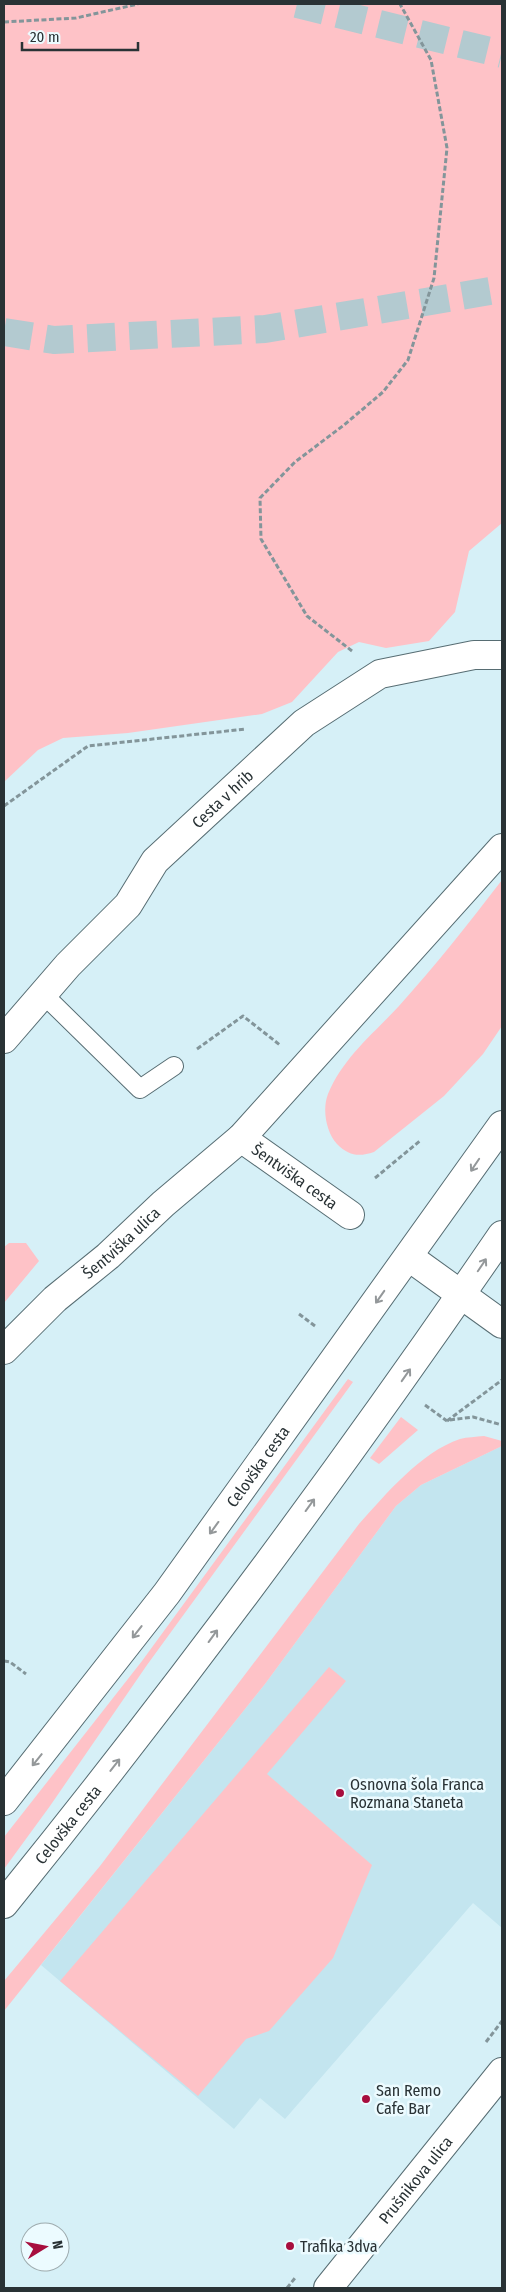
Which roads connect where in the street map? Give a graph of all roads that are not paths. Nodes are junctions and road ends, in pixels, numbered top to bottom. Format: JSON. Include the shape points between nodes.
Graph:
{"nodes":[{"id":1,"x":502,"y":655,"type":"edge"},
{"id":2,"x":502,"y":848,"type":"edge"},
{"id":3,"x":42,"y":994,"type":"junction"},
{"id":4,"x":4,"y":1039,"type":"edge"},
{"id":5,"x":174,"y":1066,"type":"road end"},
{"id":6,"x":502,"y":1125,"type":"edge"},
{"id":7,"x":241,"y":1138,"type":"junction"},
{"id":8,"x":350,"y":1215,"type":"dead end"},
{"id":9,"x":502,"y":1235,"type":"edge"},
{"id":10,"x":409,"y":1257,"type":"junction"},
{"id":11,"x":461,"y":1294,"type":"junction"},
{"id":12,"x":502,"y":1324,"type":"edge"},
{"id":13,"x":4,"y":1350,"type":"edge"},
{"id":14,"x":4,"y":1801,"type":"edge"},
{"id":15,"x":4,"y":1904,"type":"edge"},
{"id":16,"x":502,"y":2072,"type":"edge"},
{"id":17,"x":328,"y":2288,"type":"edge"}],
"edges":[{"from":1,"to":3,"type":"street","name":"Cesta v hrib","via":[[474,655],[380,674],[304,723],[155,861],[128,906]]},
{"from":2,"to":7,"type":"street"},
{"from":3,"to":4,"type":"street","name":"Cesta v hrib"},
{"from":3,"to":5,"type":"lane","via":[[140,1089]]},
{"from":6,"to":10,"type":"street","name":"Celovška cesta","one_way":true},
{"from":7,"to":8,"type":"street","name":"Šentviška cesta"},
{"from":7,"to":13,"type":"street","name":"Šentviška ulica","via":[[55,1299]]},
{"from":11,"to":9,"type":"street","name":"Celovška cesta","one_way":true},
{"from":10,"to":11,"type":"street"},
{"from":10,"to":14,"type":"street","name":"Celovška cesta","one_way":true,"via":[[167,1593]]},
{"from":11,"to":12,"type":"street"},
{"from":15,"to":11,"type":"street","name":"Celovška cesta","one_way":true,"via":[[185,1674],[398,1386]]},
{"from":16,"to":17,"type":"street","name":"Prušnikova ulica"}]}
